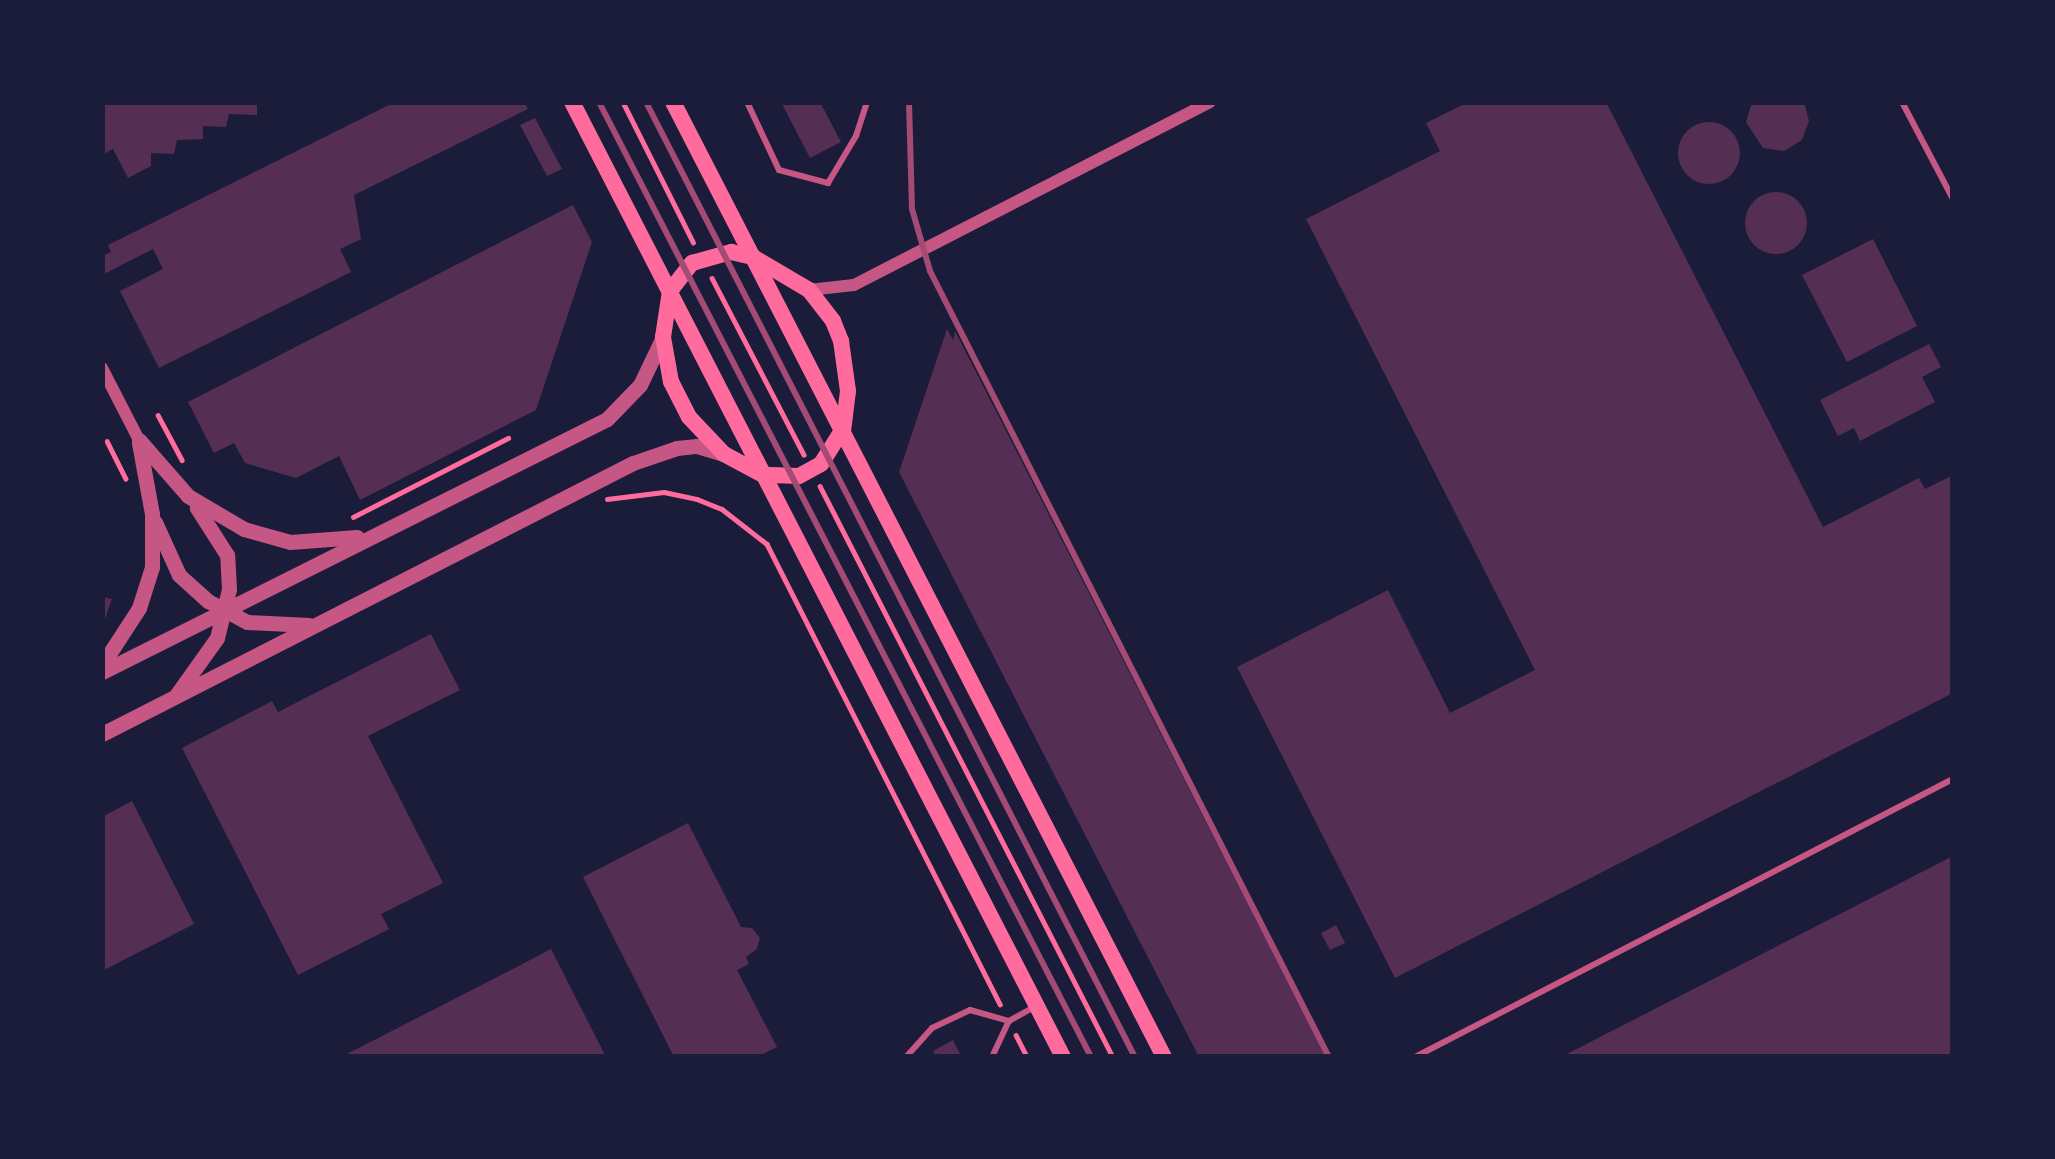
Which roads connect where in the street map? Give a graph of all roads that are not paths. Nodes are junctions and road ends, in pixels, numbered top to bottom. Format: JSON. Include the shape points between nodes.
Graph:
{"nodes":[{"id":1,"x":572,"y":102,"type":"edge"},
{"id":2,"x":747,"y":102,"type":"edge"},
{"id":3,"x":867,"y":102,"type":"edge"},
{"id":4,"x":1210,"y":102,"type":"edge"},
{"id":5,"x":1902,"y":102,"type":"edge"},
{"id":6,"x":676,"y":107,"type":"edge"},
{"id":7,"x":1953,"y":199,"type":"edge"},
{"id":8,"x":753,"y":257,"type":"junction"},
{"id":9,"x":809,"y":290,"type":"junction"},
{"id":10,"x":670,"y":291,"type":"junction"},
{"id":11,"x":663,"y":337,"type":"junction"},
{"id":12,"x":102,"y":368,"type":"edge"},
{"id":13,"x":843,"y":429,"type":"junction"},
{"id":14,"x":139,"y":440,"type":"junction"},
{"id":15,"x":724,"y":454,"type":"junction"},
{"id":16,"x":763,"y":475,"type":"junction"},
{"id":17,"x":188,"y":496,"type":"junction"},
{"id":18,"x":152,"y":514,"type":"junction"},
{"id":19,"x":371,"y":535,"type":"junction"},
{"id":20,"x":226,"y":610,"type":"junction"},
{"id":21,"x":316,"y":625,"type":"junction"},
{"id":22,"x":102,"y":669,"type":"edge"},
{"id":23,"x":175,"y":697,"type":"junction"},
{"id":24,"x":102,"y":734,"type":"edge"},
{"id":25,"x":1953,"y":779,"type":"edge"},
{"id":26,"x":1036,"y":1006,"type":"junction"},
{"id":27,"x":1009,"y":1022,"type":"junction"},
{"id":28,"x":906,"y":1057,"type":"edge"},
{"id":29,"x":992,"y":1057,"type":"edge"},
{"id":30,"x":1063,"y":1057,"type":"edge"},
{"id":31,"x":1164,"y":1057,"type":"edge"},
{"id":32,"x":1415,"y":1057,"type":"edge"}],
"edges":[{"from":1,"to":10,"type":"main road"},
{"from":2,"to":3,"type":"lane","via":[[779,170],[828,183]]},
{"from":4,"to":9,"type":"street","via":[[854,285]]},
{"from":5,"to":7,"type":"lane"},
{"from":6,"to":8,"type":"main road"},
{"from":8,"to":9,"type":"main road"},
{"from":8,"to":10,"type":"main road","via":[[702,259]]},
{"from":8,"to":13,"type":"main road"},
{"from":9,"to":13,"type":"main road","via":[[841,341]]},
{"from":10,"to":11,"type":"main road"},
{"from":10,"to":16,"type":"main road"},
{"from":11,"to":15,"type":"main road","via":[[679,401]]},
{"from":11,"to":19,"type":"street","via":[[640,385],[607,419]]},
{"from":12,"to":14,"type":"street"},
{"from":13,"to":16,"type":"main road","via":[[812,471]]},
{"from":13,"to":31,"type":"main road"},
{"from":14,"to":17,"type":"street"},
{"from":14,"to":18,"type":"street"},
{"from":15,"to":16,"type":"main road"},
{"from":15,"to":21,"type":"street","via":[[698,446],[645,458]]},
{"from":16,"to":26,"type":"main road"},
{"from":17,"to":19,"type":"street","via":[[244,530],[290,542]]},
{"from":17,"to":20,"type":"street","via":[[227,555]]},
{"from":18,"to":20,"type":"street","via":[[179,575]]},
{"from":18,"to":22,"type":"street","via":[[148,587]]},
{"from":19,"to":20,"type":"street"},
{"from":20,"to":21,"type":"street","via":[[268,626]]},
{"from":20,"to":22,"type":"street"},
{"from":20,"to":23,"type":"street","via":[[217,638]]},
{"from":21,"to":23,"type":"street"},
{"from":23,"to":24,"type":"street"},
{"from":25,"to":32,"type":"lane"},
{"from":26,"to":27,"type":"lane"},
{"from":26,"to":30,"type":"main road"},
{"from":27,"to":28,"type":"lane","via":[[970,1010],[932,1028]]},
{"from":27,"to":29,"type":"lane"}]}
